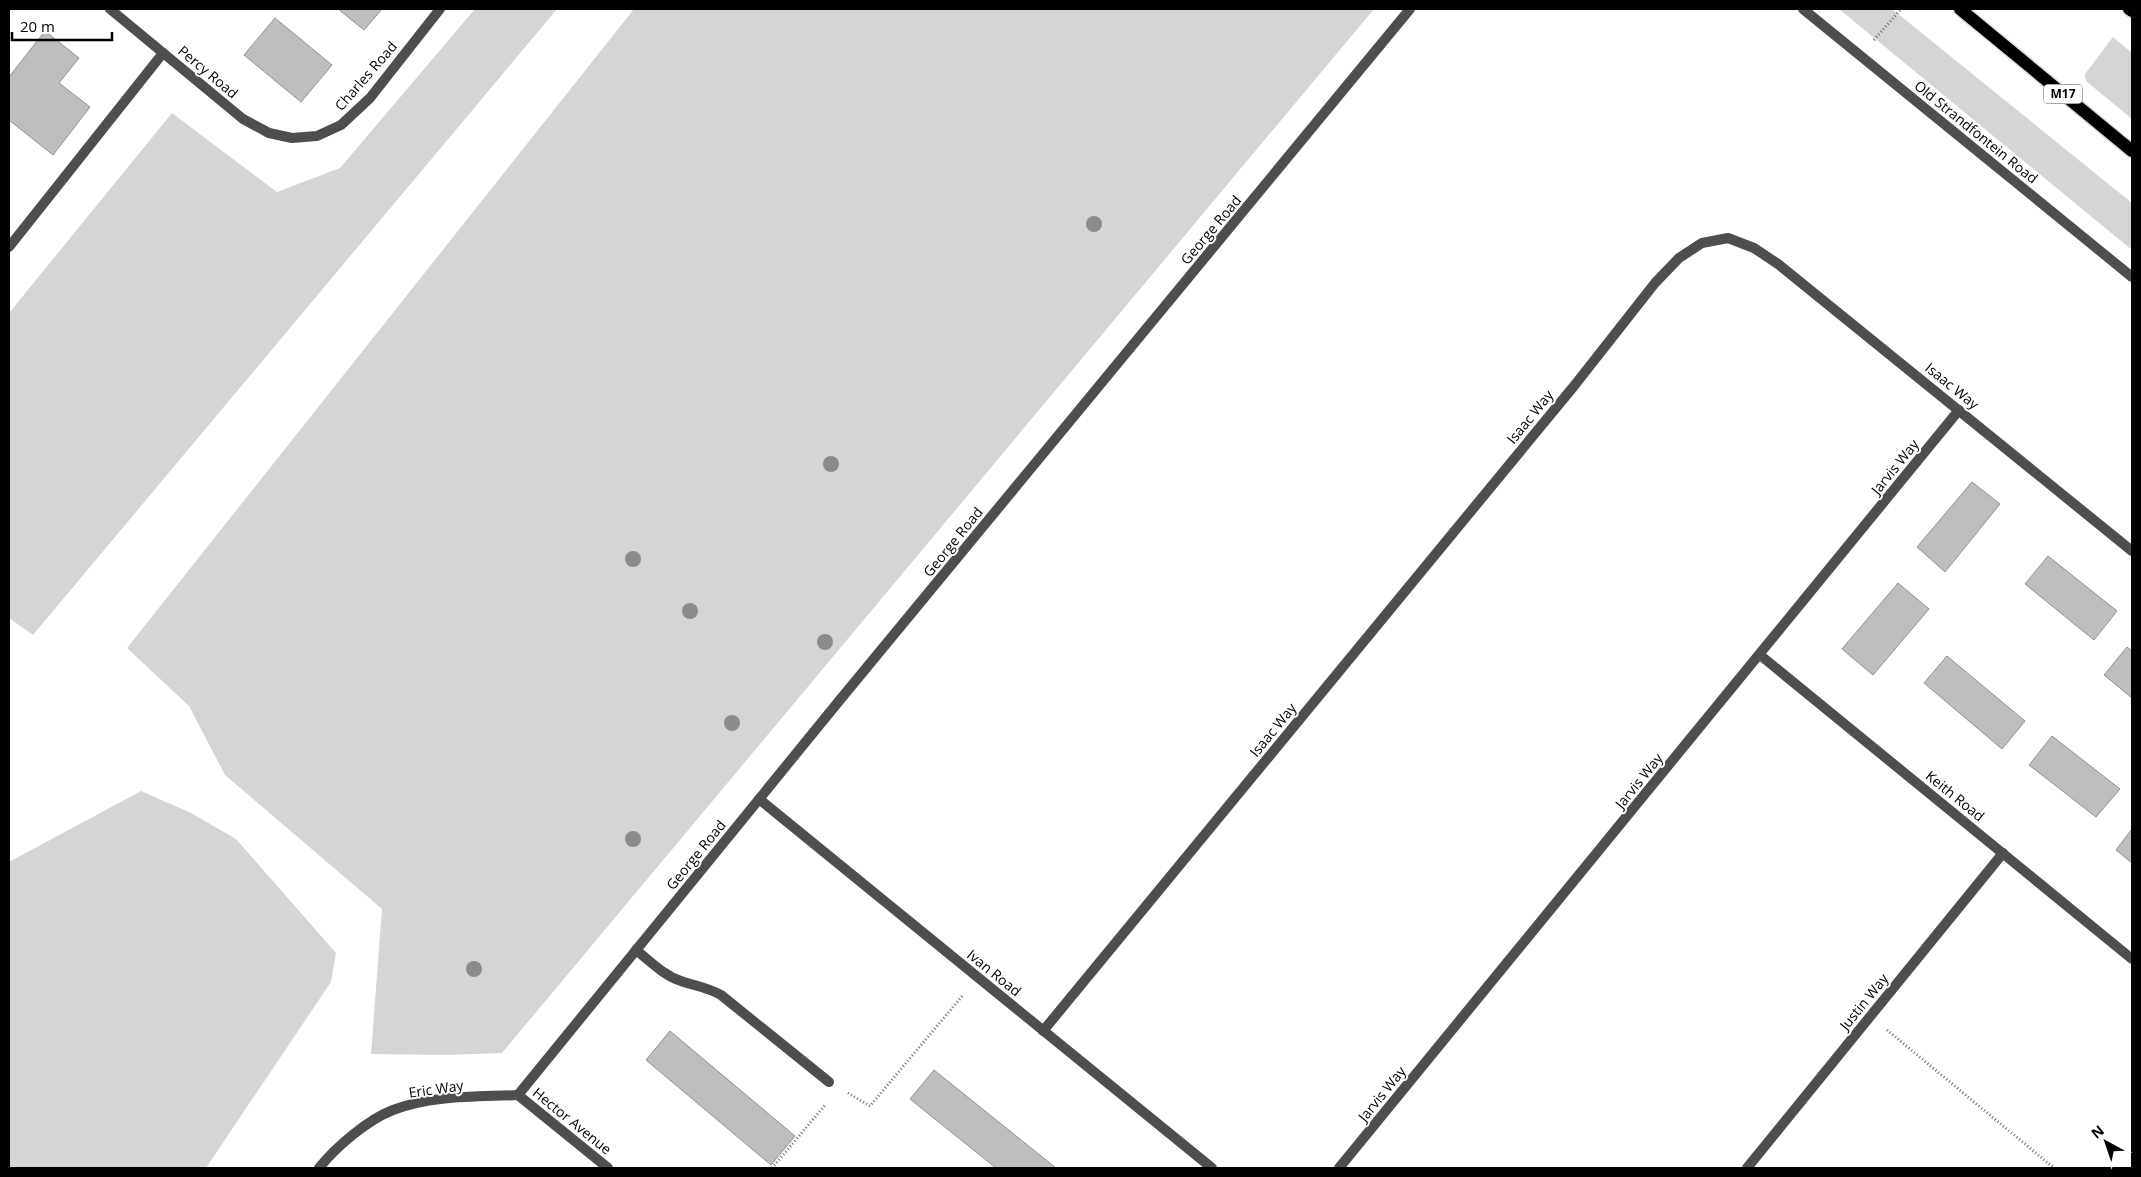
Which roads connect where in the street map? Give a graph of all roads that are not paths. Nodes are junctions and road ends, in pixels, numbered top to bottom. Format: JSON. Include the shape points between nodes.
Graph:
{"nodes":[{"id":1,"x":110,"y":9,"type":"edge"},
{"id":2,"x":440,"y":9,"type":"edge"},
{"id":3,"x":1410,"y":9,"type":"edge"},
{"id":4,"x":1803,"y":9,"type":"edge"},
{"id":5,"x":1960,"y":9,"type":"edge"},
{"id":6,"x":163,"y":52,"type":"junction"},
{"id":7,"x":269,"y":133,"type":"joint"},
{"id":8,"x":2132,"y":151,"type":"edge"},
{"id":9,"x":9,"y":247,"type":"edge"},
{"id":10,"x":2132,"y":277,"type":"edge"},
{"id":11,"x":1959,"y":410,"type":"junction"},
{"id":12,"x":2132,"y":551,"type":"edge"},
{"id":13,"x":1760,"y":655,"type":"junction"},
{"id":14,"x":759,"y":799,"type":"junction"},
{"id":15,"x":2003,"y":853,"type":"junction"},
{"id":16,"x":636,"y":950,"type":"junction"},
{"id":17,"x":2132,"y":959,"type":"edge"},
{"id":18,"x":1043,"y":1031,"type":"junction"},
{"id":19,"x":829,"y":1082,"type":"road end"},
{"id":20,"x":518,"y":1095,"type":"junction"},
{"id":21,"x":319,"y":1168,"type":"edge"},
{"id":22,"x":608,"y":1168,"type":"edge"},
{"id":23,"x":1212,"y":1168,"type":"edge"},
{"id":24,"x":1339,"y":1168,"type":"edge"},
{"id":25,"x":1747,"y":1168,"type":"edge"}],
"edges":[{"from":1,"to":6,"type":"street","name":"Percy Road"},
{"from":2,"to":7,"type":"street","name":"Charles Road","via":[[370,98],[341,126],[317,136],[292,138]]},
{"from":3,"to":14,"type":"street","name":"George Road"},
{"from":4,"to":10,"type":"street","name":"Old Strandfontein Road"},
{"from":5,"to":8,"type":"main road","number":"M17"},
{"from":6,"to":7,"type":"street","name":"Percy Road","via":[[243,119]]},
{"from":6,"to":9,"type":"street"},
{"from":11,"to":12,"type":"street","name":"Isaac Way"},
{"from":11,"to":13,"type":"street","name":"Jarvis Way"},
{"from":11,"to":18,"type":"street","name":"Isaac Way","via":[[1815,293],[1754,248],[1728,238],[1702,243],[1679,258],[1655,283],[1568,394]]},
{"from":13,"to":15,"type":"street","name":"Keith Road"},
{"from":13,"to":24,"type":"street","name":"Jarvis Way"},
{"from":14,"to":16,"type":"street","name":"George Road"},
{"from":14,"to":18,"type":"street","name":"Ivan Road"},
{"from":15,"to":17,"type":"street","name":"Keith Road"},
{"from":15,"to":25,"type":"street","name":"Justin Way"},
{"from":16,"to":19,"type":"street","via":[[665,974],[680,981],[707,986],[721,995]]},
{"from":16,"to":20,"type":"street","name":"George Road"},
{"from":18,"to":23,"type":"street","name":"Ivan Road"},
{"from":20,"to":21,"type":"street","name":"Eric Way","via":[[430,1101],[392,1110],[356,1132]]},
{"from":20,"to":22,"type":"street","name":"Hector Avenue"}]}
